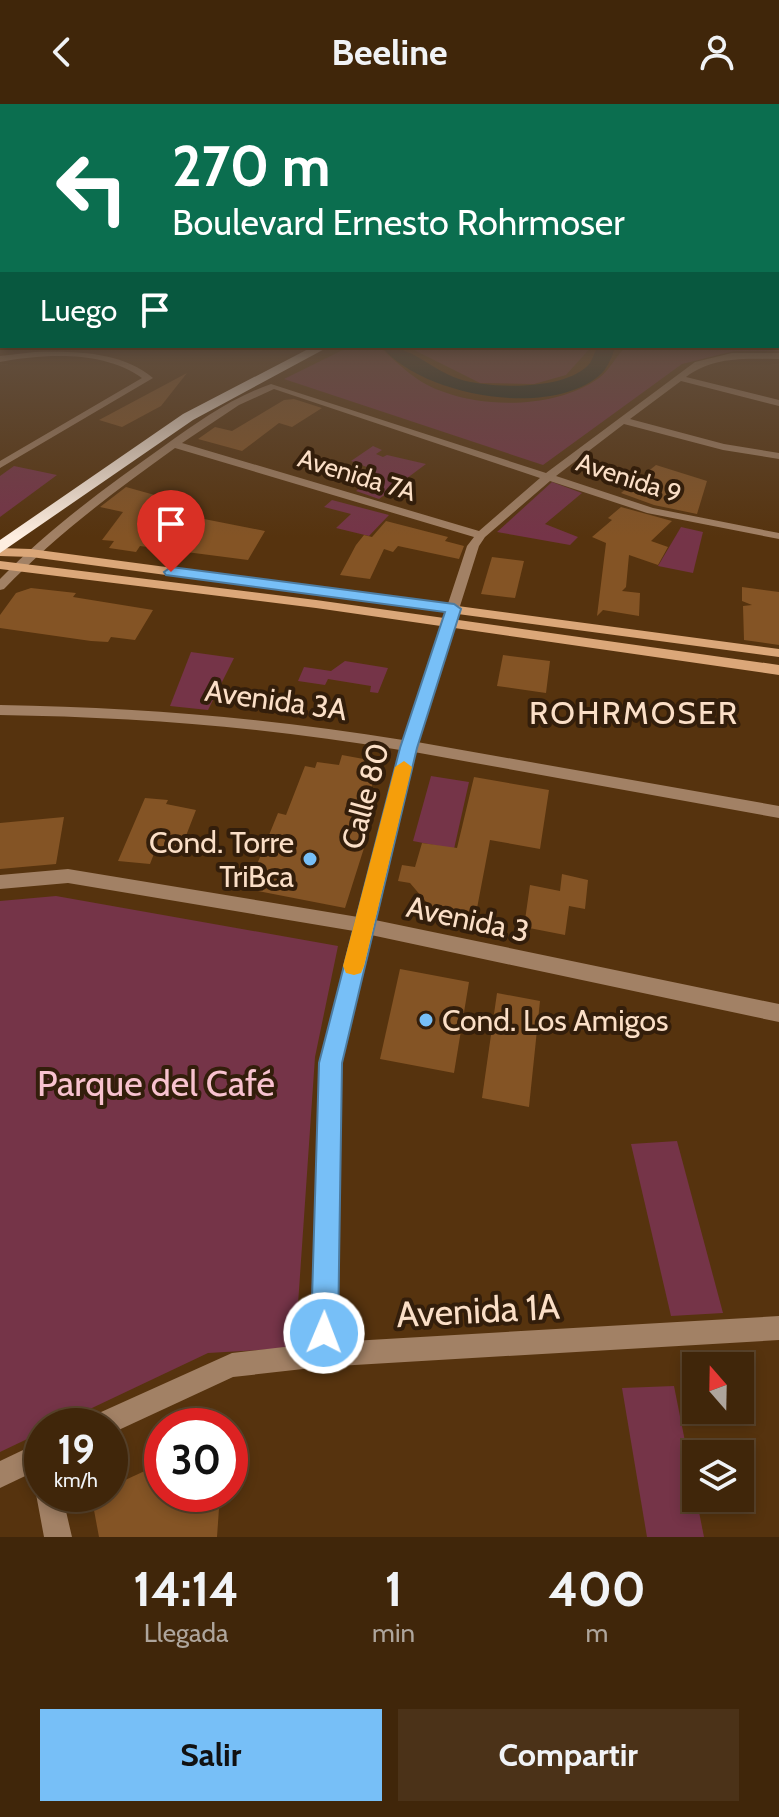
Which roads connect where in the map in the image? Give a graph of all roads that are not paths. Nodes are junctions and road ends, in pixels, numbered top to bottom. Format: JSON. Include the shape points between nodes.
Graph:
{"nodes":[{"id":1,"x":106,"y":403,"type":"edge"},
{"id":2,"x":190,"y":403,"type":"edge"},
{"id":3,"x":214,"y":403,"type":"edge"},
{"id":4,"x":231,"y":403,"type":"edge"},
{"id":5,"x":239,"y":403,"type":"edge"},
{"id":6,"x":334,"y":403,"type":"edge"},
{"id":7,"x":648,"y":403,"type":"edge"},
{"id":8,"x":211,"y":418,"type":"junction"},
{"id":9,"x":625,"y":421,"type":"junction"},
{"id":10,"x":174,"y":444,"type":"junction"},
{"id":11,"x":779,"y":456,"type":"edge"},
{"id":12,"x":0,"y":465,"type":"edge"},
{"id":13,"x":550,"y":475,"type":"junction"},
{"id":14,"x":0,"y":529,"type":"edge"},
{"id":15,"x":481,"y":535,"type":"junction"},
{"id":16,"x":779,"y":536,"type":"edge"},
{"id":17,"x":0,"y":550,"type":"edge"},
{"id":18,"x":26,"y":553,"type":"junction"},
{"id":19,"x":10,"y":566,"type":"edge"},
{"id":20,"x":0,"y":586,"type":"edge"},
{"id":21,"x":452,"y":616,"type":"junction"},
{"id":22,"x":779,"y":653,"type":"edge"},
{"id":23,"x":779,"y":670,"type":"edge"},
{"id":24,"x":0,"y":710,"type":"edge"},
{"id":25,"x":408,"y":748,"type":"junction"},
{"id":26,"x":779,"y":812,"type":"edge"},
{"id":27,"x":0,"y":882,"type":"edge"},
{"id":28,"x":363,"y":925,"type":"junction"},
{"id":29,"x":779,"y":1013,"type":"edge"},
{"id":30,"x":779,"y":1328,"type":"edge"},
{"id":31,"x":321,"y":1355,"type":"junction"},
{"id":32,"x":128,"y":1413,"type":"edge"},
{"id":33,"x":24,"y":1464,"type":"edge"},
{"id":34,"x":0,"y":1475,"type":"edge"},
{"id":35,"x":53,"y":1512,"type":"edge"},
{"id":36,"x":58,"y":1537,"type":"edge"}],
"edges":[{"from":1,"to":12,"type":"street"},
{"from":2,"to":14,"type":"highway"},
{"from":3,"to":17,"type":"highway"},
{"from":4,"to":8,"type":"highway"},
{"from":5,"to":8,"type":"street","name":"Avenida 9"},
{"from":6,"to":13,"type":"street","name":"Avenida 9"},
{"from":7,"to":9,"type":"street","name":"Calle 80"},
{"from":8,"to":10,"type":"street"},
{"from":9,"to":11,"type":"street"},
{"from":9,"to":13,"type":"street","name":"Calle 80"},
{"from":10,"to":15,"type":"street","name":"Avenida 7A"},
{"from":10,"to":18,"type":"street"},
{"from":13,"to":15,"type":"street","name":"Calle 80"},
{"from":13,"to":16,"type":"street","name":"Avenida 9","via":[[651,511]]},
{"from":15,"to":21,"type":"street","name":"Calle 80"},
{"from":17,"to":18,"type":"main road"},
{"from":18,"to":19,"type":"street"},
{"from":18,"to":21,"type":"main road"},
{"from":19,"to":20,"type":"street"},
{"from":19,"to":21,"type":"main road"},
{"from":21,"to":22,"type":"main road"},
{"from":21,"to":23,"type":"main road"},
{"from":21,"to":25,"type":"street","name":"Calle 80"},
{"from":24,"to":25,"type":"street","name":"Avenida 3A","via":[[114,710],[231,719]]},
{"from":25,"to":26,"type":"street","name":"Avenida 3A"},
{"from":25,"to":28,"type":"street","name":"Calle 80"},
{"from":27,"to":28,"type":"street","name":"Avenida 3","via":[[68,876]]},
{"from":28,"to":29,"type":"street","name":"Avenida 3"},
{"from":28,"to":31,"type":"street","name":"Calle 80","via":[[331,1063]]},
{"from":30,"to":31,"type":"street","name":"Avenida 1A"},
{"from":31,"to":32,"type":"street","name":"Avenida 1A","via":[[232,1365]]},
{"from":33,"to":34,"type":"street"},
{"from":35,"to":36,"type":"street"}]}
